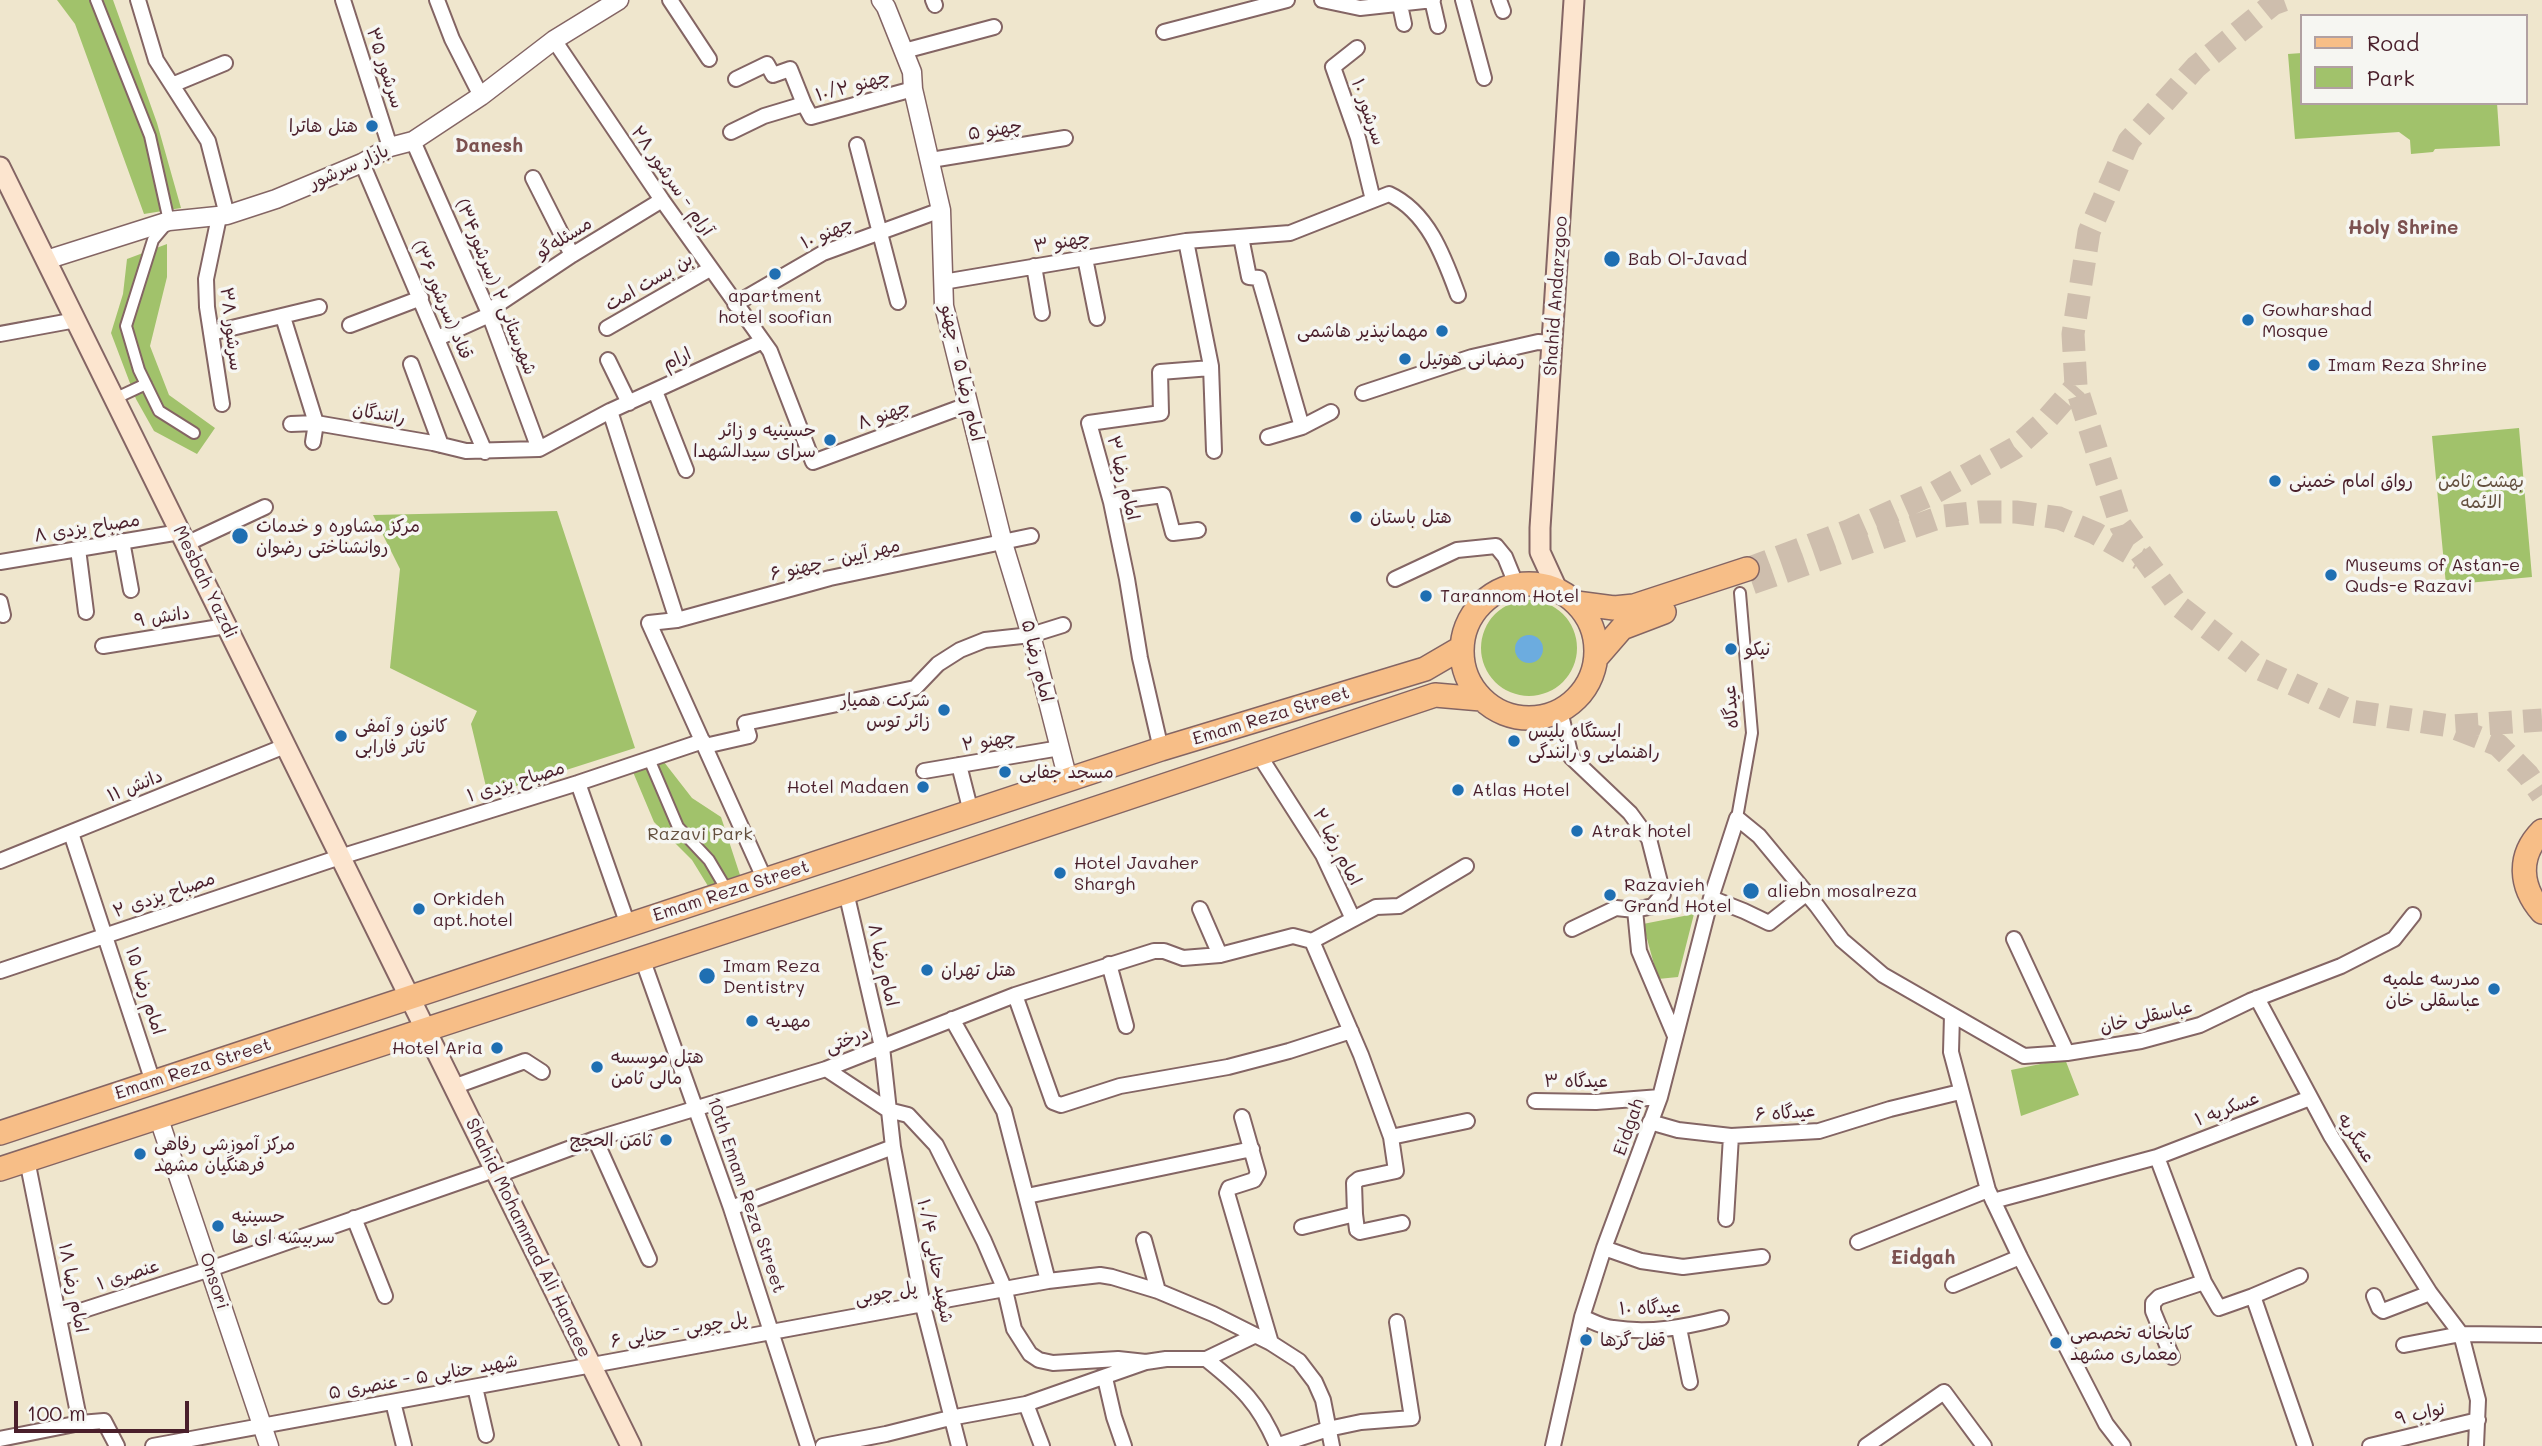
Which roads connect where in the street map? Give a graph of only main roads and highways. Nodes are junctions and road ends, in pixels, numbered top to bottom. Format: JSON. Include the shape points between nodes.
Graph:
{"nodes":[{"id":1,"x":1574,"y":0,"type":"edge"},
{"id":2,"x":3,"y":178,"type":"edge"},
{"id":3,"x":1557,"y":589,"type":"junction"},
{"id":4,"x":1576,"y":603,"type":"junction"},
{"id":5,"x":1461,"y":648,"type":"junction"},
{"id":6,"x":1596,"y":658,"type":"junction"},
{"id":7,"x":1481,"y":699,"type":"junction"},
{"id":8,"x":2542,"y":831,"type":"edge"},
{"id":9,"x":2542,"y":912,"type":"edge"},
{"id":10,"x":409,"y":998,"type":"junction"},
{"id":11,"x":425,"y":1031,"type":"junction"},
{"id":12,"x":0,"y":1133,"type":"edge"},
{"id":13,"x":0,"y":1170,"type":"edge"},
{"id":14,"x":631,"y":1446,"type":"edge"}],
"edges":[{"from":1,"to":3,"type":"main road","name":"Shahid Andarzgoo","via":[[1540,552]]},
{"from":2,"to":10,"type":"main road","name":"Mesbah Yazdi"},
{"from":3,"to":4,"type":"main road"},
{"from":3,"to":5,"type":"main road","via":[[1538,583],[1516,584],[1492,593],[1465,626]]},
{"from":4,"to":6,"type":"main road","via":[[1595,638]]},
{"from":4,"to":6,"type":"main road","via":[[1634,606],[1746,581],[1622,628]]},
{"from":5,"to":7,"type":"main road","via":[[1461,665]]},
{"from":5,"to":10,"type":"main road","name":"Emam Reza Street","via":[[1425,669],[1161,749]]},
{"from":6,"to":7,"type":"main road","via":[[1578,698],[1560,711],[1518,718]]},
{"from":7,"to":11,"type":"main road","name":"Emam Reza Street","via":[[1435,695]]},
{"from":8,"to":9,"type":"main road","via":[[2529,848],[2524,869],[2526,888]]},
{"from":10,"to":11,"type":"main road","name":"Mesbah Yazdi"},
{"from":10,"to":12,"type":"main road","name":"Emam Reza Street"},
{"from":11,"to":13,"type":"main road","name":"Emam Reza Street"},
{"from":11,"to":14,"type":"main road","name":"Shahid Mohammad Ali Hanaee"}]}
